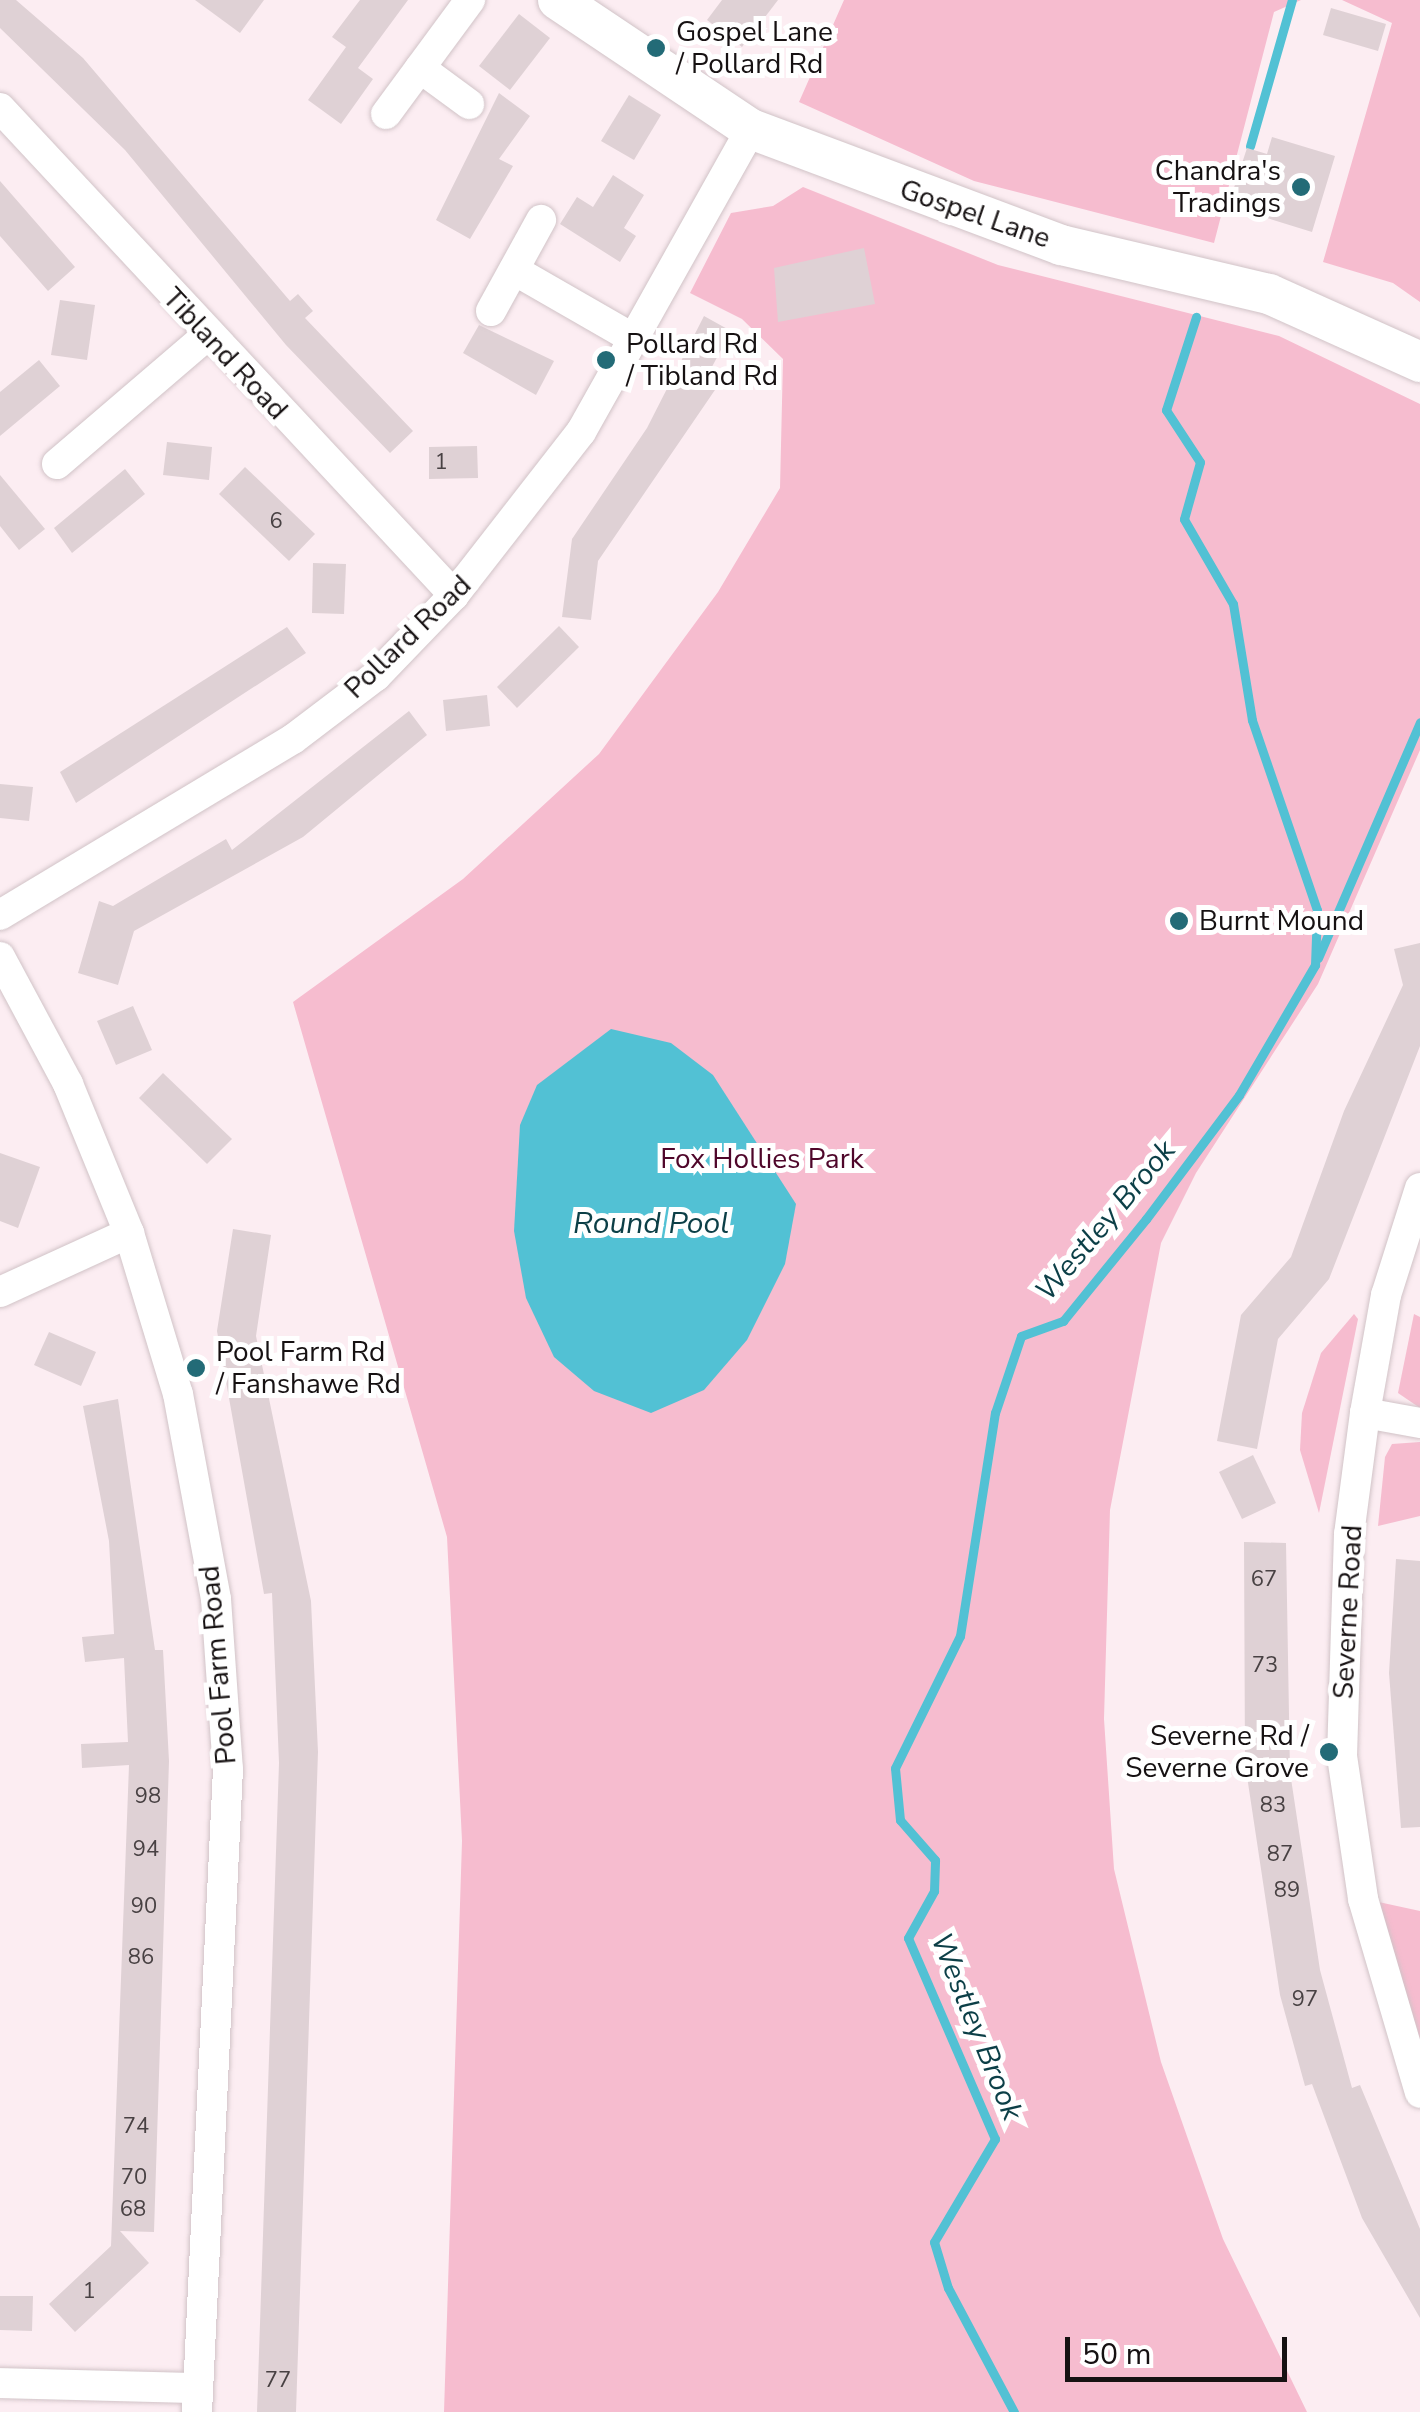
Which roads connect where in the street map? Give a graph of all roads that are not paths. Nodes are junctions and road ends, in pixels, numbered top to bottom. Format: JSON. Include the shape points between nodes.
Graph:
{"nodes":[{"id":1,"x":470,"y":0,"type":"edge"},
{"id":2,"x":558,"y":0,"type":"edge"},
{"id":3,"x":420,"y":68,"type":"junction"},
{"id":4,"x":469,"y":104,"type":"dead end"},
{"id":5,"x":0,"y":108,"type":"edge"},
{"id":6,"x":386,"y":114,"type":"dead end"},
{"id":7,"x":750,"y":129,"type":"junction"},
{"id":8,"x":540,"y":220,"type":"dead end"},
{"id":9,"x":514,"y":270,"type":"junction"},
{"id":10,"x":492,"y":311,"type":"dead end"},
{"id":11,"x":205,"y":337,"type":"junction"},
{"id":12,"x":634,"y":339,"type":"junction"},
{"id":13,"x":1420,"y":362,"type":"edge"},
{"id":14,"x":57,"y":464,"type":"dead end"},
{"id":15,"x":454,"y":595,"type":"junction"},
{"id":16,"x":0,"y":915,"type":"edge"},
{"id":17,"x":0,"y":957,"type":"edge"},
{"id":18,"x":1420,"y":1188,"type":"edge"},
{"id":19,"x":129,"y":1233,"type":"junction"},
{"id":20,"x":0,"y":1292,"type":"edge"},
{"id":21,"x":1365,"y":1413,"type":"junction"},
{"id":22,"x":1420,"y":1423,"type":"edge"},
{"id":23,"x":1406,"y":2012,"type":"edge"},
{"id":24,"x":1420,"y":2093,"type":"edge"},
{"id":25,"x":0,"y":2383,"type":"edge"},
{"id":26,"x":197,"y":2400,"type":"edge"}],
"edges":[{"from":1,"to":3,"type":"street"},
{"from":2,"to":7,"type":"street","name":"Gospel Lane"},
{"from":3,"to":4,"type":"street"},
{"from":3,"to":6,"type":"street"},
{"from":5,"to":11,"type":"street","name":"Tibland Road"},
{"from":7,"to":12,"type":"street","name":"Pollard Road"},
{"from":7,"to":13,"type":"street","name":"Gospel Lane","via":[[1061,244],[1270,294]]},
{"from":8,"to":9,"type":"street"},
{"from":9,"to":10,"type":"street"},
{"from":9,"to":12,"type":"street"},
{"from":11,"to":14,"type":"street"},
{"from":11,"to":15,"type":"street","name":"Tibland Road"},
{"from":12,"to":15,"type":"street","name":"Pollard Road","via":[[540,490]]},
{"from":15,"to":16,"type":"street","name":"Pollard Road","via":[[376,676],[293,739]]},
{"from":17,"to":19,"type":"street","name":"Pool Farm Road","via":[[68,1084]]},
{"from":18,"to":21,"type":"street","name":"Severne Road","via":[[1386,1295]]},
{"from":19,"to":20,"type":"street"},
{"from":19,"to":26,"type":"street","name":"Pool Farm Road","via":[[186,1431],[216,1599],[228,1769]]},
{"from":21,"to":22,"type":"street"},
{"from":21,"to":23,"type":"street","name":"Severne Road","via":[[1349,1534],[1342,1756]]},
{"from":23,"to":24,"type":"street","name":"Severne Road"},
{"from":25,"to":26,"type":"street"}]}
